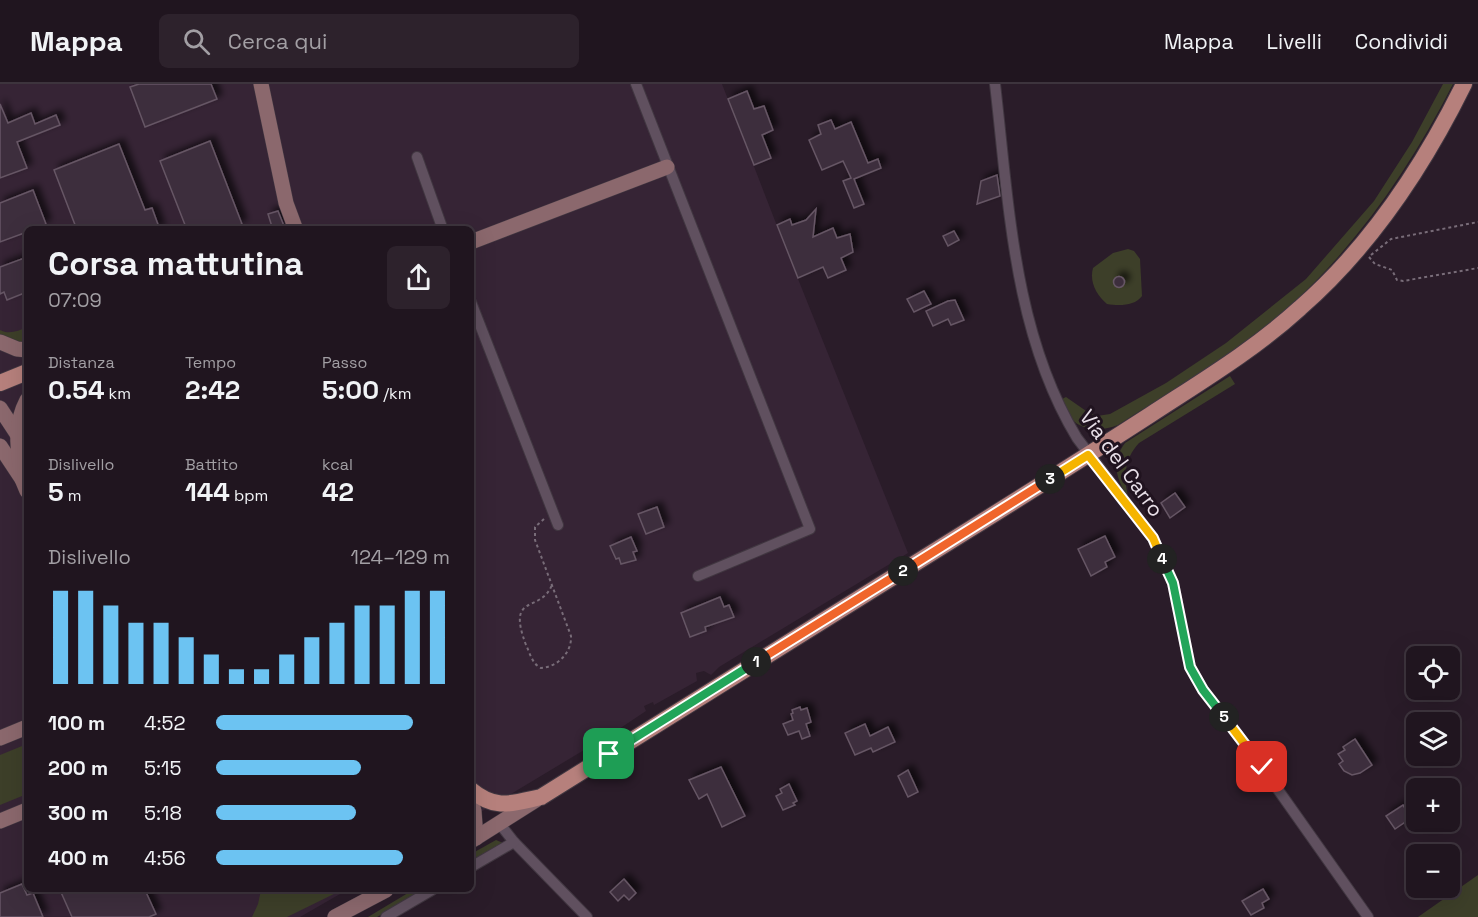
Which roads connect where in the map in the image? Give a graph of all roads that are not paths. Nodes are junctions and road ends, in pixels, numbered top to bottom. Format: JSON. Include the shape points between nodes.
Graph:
{"nodes":[{"id":1,"x":261,"y":84,"type":"edge"},
{"id":2,"x":636,"y":84,"type":"edge"},
{"id":3,"x":995,"y":84,"type":"edge"},
{"id":4,"x":1464,"y":84,"type":"edge"},
{"id":5,"x":417,"y":157,"type":"dead end"},
{"id":6,"x":667,"y":167,"type":"junction"},
{"id":7,"x":295,"y":226,"type":"edge"},
{"id":8,"x":442,"y":226,"type":"edge"},
{"id":9,"x":474,"y":241,"type":"edge"},
{"id":10,"x":474,"y":310,"type":"edge"},
{"id":11,"x":0,"y":342,"type":"edge"},
{"id":12,"x":24,"y":350,"type":"edge"},
{"id":13,"x":24,"y":373,"type":"edge"},
{"id":14,"x":0,"y":383,"type":"edge"},
{"id":15,"x":24,"y":406,"type":"edge"},
{"id":16,"x":0,"y":408,"type":"edge"},
{"id":17,"x":17,"y":434,"type":"junction"},
{"id":18,"x":0,"y":446,"type":"edge"},
{"id":19,"x":1088,"y":455,"type":"junction"},
{"id":20,"x":24,"y":479,"type":"edge"},
{"id":21,"x":24,"y":483,"type":"edge"},
{"id":22,"x":558,"y":525,"type":"dead end"},
{"id":23,"x":698,"y":576,"type":"dead end"},
{"id":24,"x":24,"y":728,"type":"edge"},
{"id":25,"x":0,"y":738,"type":"edge"},
{"id":26,"x":474,"y":792,"type":"edge"},
{"id":27,"x":541,"y":797,"type":"junction"},
{"id":28,"x":24,"y":811,"type":"edge"},
{"id":29,"x":0,"y":821,"type":"edge"},
{"id":30,"x":499,"y":823,"type":"junction"},
{"id":31,"x":474,"y":836,"type":"edge"},
{"id":32,"x":514,"y":842,"type":"junction"},
{"id":33,"x":474,"y":865,"type":"edge"},
{"id":34,"x":382,"y":892,"type":"edge"},
{"id":35,"x":429,"y":892,"type":"edge"},
{"id":36,"x":335,"y":917,"type":"edge"},
{"id":37,"x":386,"y":917,"type":"edge"},
{"id":38,"x":587,"y":917,"type":"edge"},
{"id":39,"x":1368,"y":917,"type":"edge"}],
"edges":[{"from":1,"to":7,"type":"street","via":[[286,203]]},
{"from":2,"to":6,"type":"street"},
{"from":3,"to":19,"type":"street","name":"Via del Carro","via":[[1013,239],[1028,314],[1051,386]]},
{"from":4,"to":19,"type":"main road","via":[[1443,126],[1393,203],[1356,250],[1302,307],[1236,360]]},
{"from":5,"to":8,"type":"street"},
{"from":6,"to":9,"type":"street"},
{"from":6,"to":23,"type":"street","via":[[810,529]]},
{"from":10,"to":22,"type":"street"},
{"from":11,"to":12,"type":"street"},
{"from":13,"to":14,"type":"main road"},
{"from":15,"to":17,"type":"street"},
{"from":16,"to":17,"type":"street"},
{"from":17,"to":20,"type":"street"},
{"from":18,"to":21,"type":"street"},
{"from":19,"to":27,"type":"main road"},
{"from":19,"to":39,"type":"street","name":"Via del Carro","via":[[1153,538],[1173,583],[1190,667],[1203,690]]},
{"from":24,"to":25,"type":"street"},
{"from":26,"to":27,"type":"main road","via":[[483,800],[508,804]]},
{"from":27,"to":30,"type":"street"},
{"from":28,"to":29,"type":"street"},
{"from":30,"to":31,"type":"street"},
{"from":30,"to":32,"type":"street"},
{"from":32,"to":33,"type":"street"},
{"from":32,"to":38,"type":"street"},
{"from":34,"to":36,"type":"street"},
{"from":35,"to":37,"type":"street"}]}
